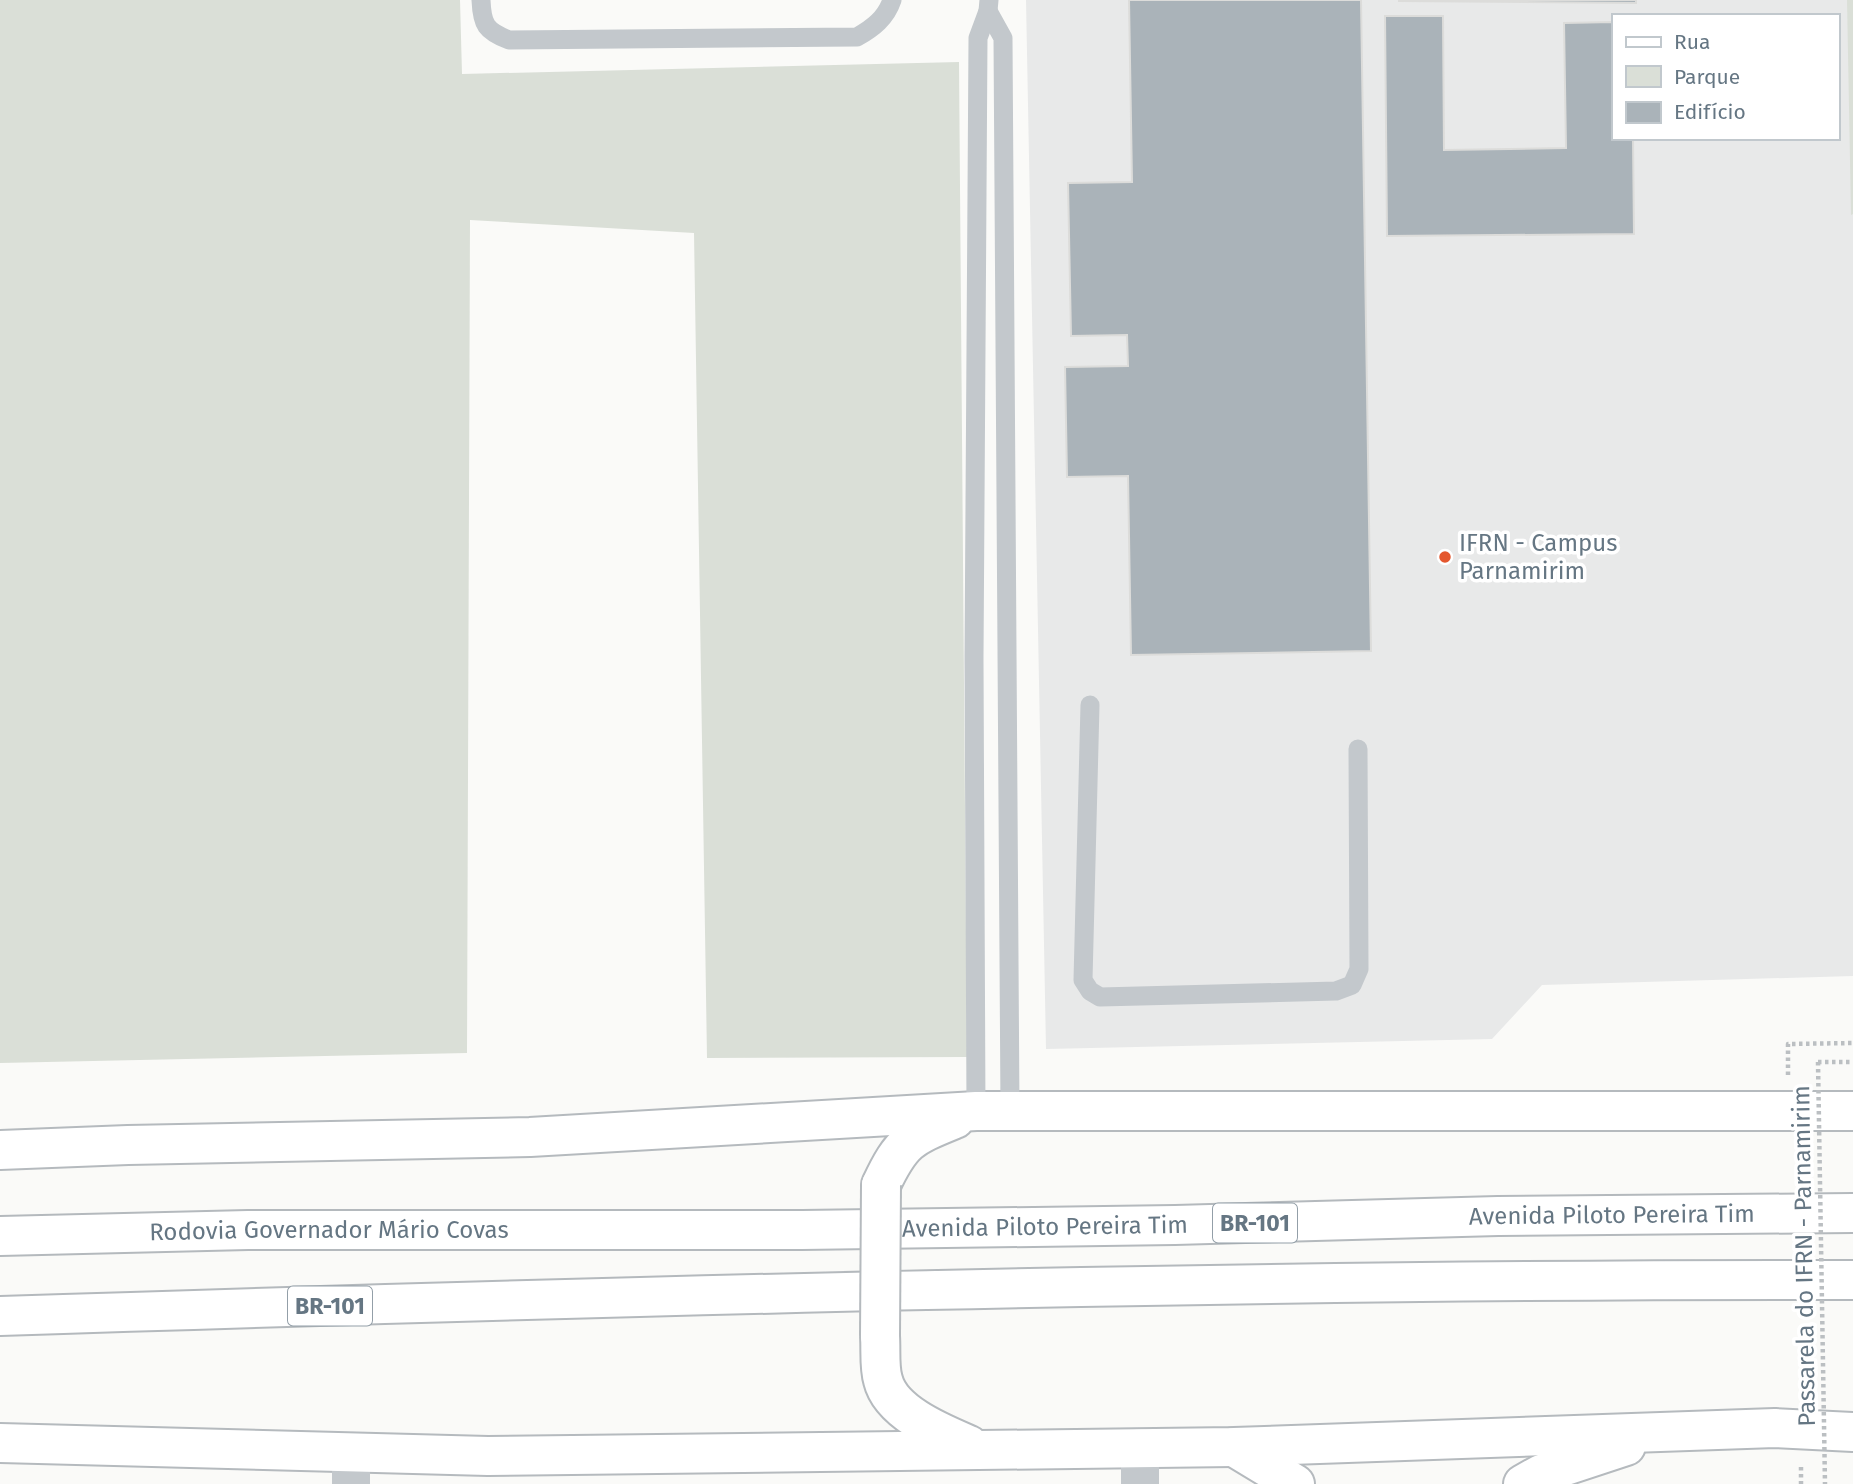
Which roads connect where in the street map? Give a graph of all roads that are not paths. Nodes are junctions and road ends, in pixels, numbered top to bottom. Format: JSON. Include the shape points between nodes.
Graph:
{"nodes":[{"id":1,"x":481,"y":0,"type":"edge"},
{"id":2,"x":892,"y":0,"type":"edge"},
{"id":3,"x":988,"y":5,"type":"edge"},
{"id":4,"x":1006,"y":658,"type":"junction"},
{"id":5,"x":974,"y":659,"type":"junction"},
{"id":6,"x":1090,"y":705,"type":"dead end"},
{"id":7,"x":1358,"y":749,"type":"dead end"},
{"id":8,"x":993,"y":1111,"type":"junction"},
{"id":9,"x":1851,"y":1111,"type":"edge"},
{"id":10,"x":0,"y":1150,"type":"edge"},
{"id":11,"x":1853,"y":1213,"type":"edge"},
{"id":12,"x":657,"y":1231,"type":"joint"},
{"id":13,"x":0,"y":1236,"type":"edge"},
{"id":14,"x":1853,"y":1280,"type":"edge"},
{"id":15,"x":0,"y":1316,"type":"edge"},
{"id":16,"x":1850,"y":1430,"type":"edge"},
{"id":17,"x":1665,"y":1433,"type":"junction"},
{"id":18,"x":0,"y":1443,"type":"edge"},
{"id":19,"x":1234,"y":1447,"type":"junction"},
{"id":20,"x":982,"y":1450,"type":"junction"},
{"id":21,"x":1140,"y":1466,"type":"edge"},
{"id":22,"x":351,"y":1469,"type":"edge"},
{"id":23,"x":1295,"y":1484,"type":"edge"},
{"id":24,"x":1523,"y":1484,"type":"edge"}],
"edges":[{"from":1,"to":2,"type":"lane","via":[[482,17],[491,33],[509,40],[857,37],[874,27]]},
{"from":3,"to":4,"type":"lane","via":[[1003,38]]},
{"from":3,"to":5,"type":"lane","via":[[978,38]]},
{"from":4,"to":5,"type":"lane"},
{"from":4,"to":8,"type":"lane"},
{"from":5,"to":8,"type":"lane"},
{"from":6,"to":7,"type":"lane","via":[[1083,980],[1100,997],[1336,991],[1352,985],[1359,970]]},
{"from":8,"to":9,"type":"main road"},
{"from":8,"to":10,"type":"main road","via":[[530,1137]]},
{"from":8,"to":20,"type":"main road","bridge":true,"via":[[917,1135],[898,1151],[881,1185],[883,1382],[898,1405],[923,1425]]},
{"from":11,"to":12,"type":"main road","name":"Avenida Piloto Pereira Tim","number":"BR-101"},
{"from":12,"to":13,"type":"main road","name":"Rodovia Governador Mário Covas","number":"BR-101","via":[[248,1230]]},
{"from":14,"to":15,"type":"main road","number":"BR-101","via":[[1192,1284]]},
{"from":16,"to":17,"type":"main road"},
{"from":17,"to":19,"type":"main road"},
{"from":17,"to":24,"type":"main road"},
{"from":18,"to":22,"type":"main road"},
{"from":19,"to":21,"type":"main road"},
{"from":19,"to":23,"type":"main road"},
{"from":20,"to":21,"type":"main road"},
{"from":20,"to":22,"type":"main road","via":[[488,1456]]}]}
